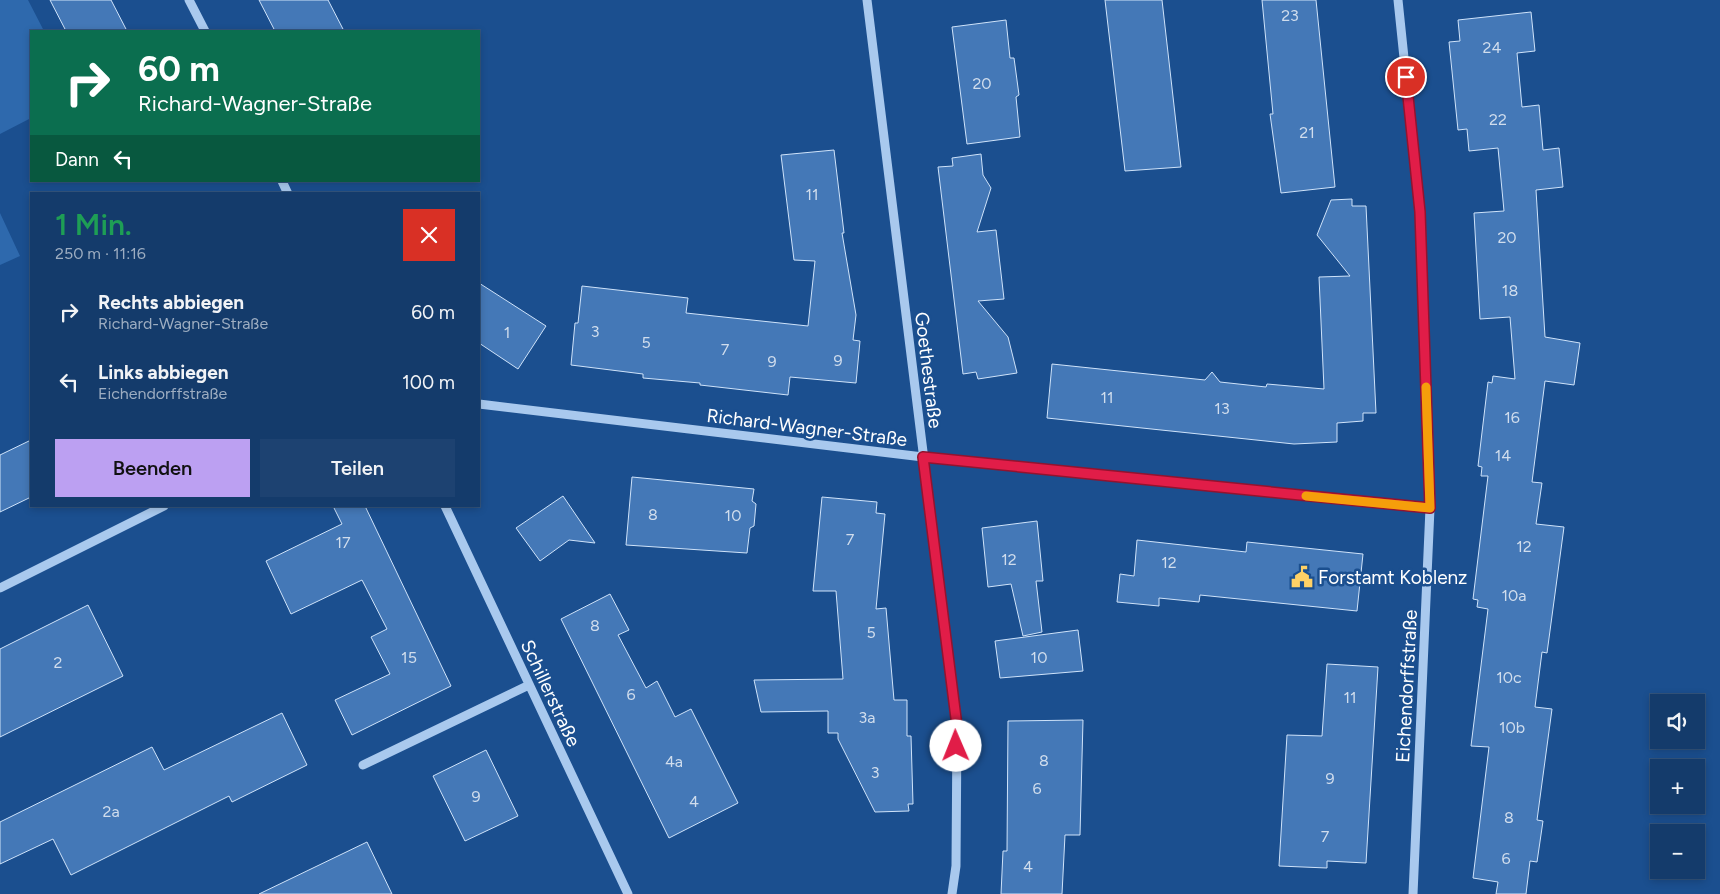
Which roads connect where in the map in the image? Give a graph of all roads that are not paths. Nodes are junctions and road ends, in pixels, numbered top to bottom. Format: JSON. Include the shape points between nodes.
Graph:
{"nodes":[{"id":1,"x":188,"y":0,"type":"edge"},
{"id":2,"x":867,"y":0,"type":"edge"},
{"id":3,"x":1398,"y":0,"type":"edge"},
{"id":4,"x":204,"y":30,"type":"edge"},
{"id":5,"x":480,"y":404,"type":"edge"},
{"id":6,"x":923,"y":457,"type":"junction"},
{"id":7,"x":162,"y":507,"type":"edge"},
{"id":8,"x":445,"y":507,"type":"edge"},
{"id":9,"x":1430,"y":508,"type":"junction"},
{"id":10,"x":0,"y":588,"type":"edge"},
{"id":11,"x":529,"y":685,"type":"junction"},
{"id":12,"x":363,"y":765,"type":"dead end"},
{"id":13,"x":628,"y":894,"type":"edge"},
{"id":14,"x":952,"y":894,"type":"edge"},
{"id":15,"x":1413,"y":894,"type":"edge"}],
"edges":[{"from":1,"to":4,"type":"street"},
{"from":2,"to":6,"type":"street","name":"Goethestraße"},
{"from":3,"to":9,"type":"street","name":"Eichendorffstraße","via":[[1420,212]]},
{"from":5,"to":6,"type":"street","name":"Richard-Wagner-Straße"},
{"from":6,"to":9,"type":"street","name":"Richard-Wagner-Straße"},
{"from":6,"to":14,"type":"street","name":"Goethestraße","via":[[957,726],[956,866]]},
{"from":7,"to":10,"type":"street"},
{"from":8,"to":11,"type":"street","name":"Schillerstraße"},
{"from":9,"to":15,"type":"street","name":"Eichendorffstraße"},
{"from":11,"to":12,"type":"street"},
{"from":11,"to":13,"type":"street","name":"Schillerstraße"}]}
